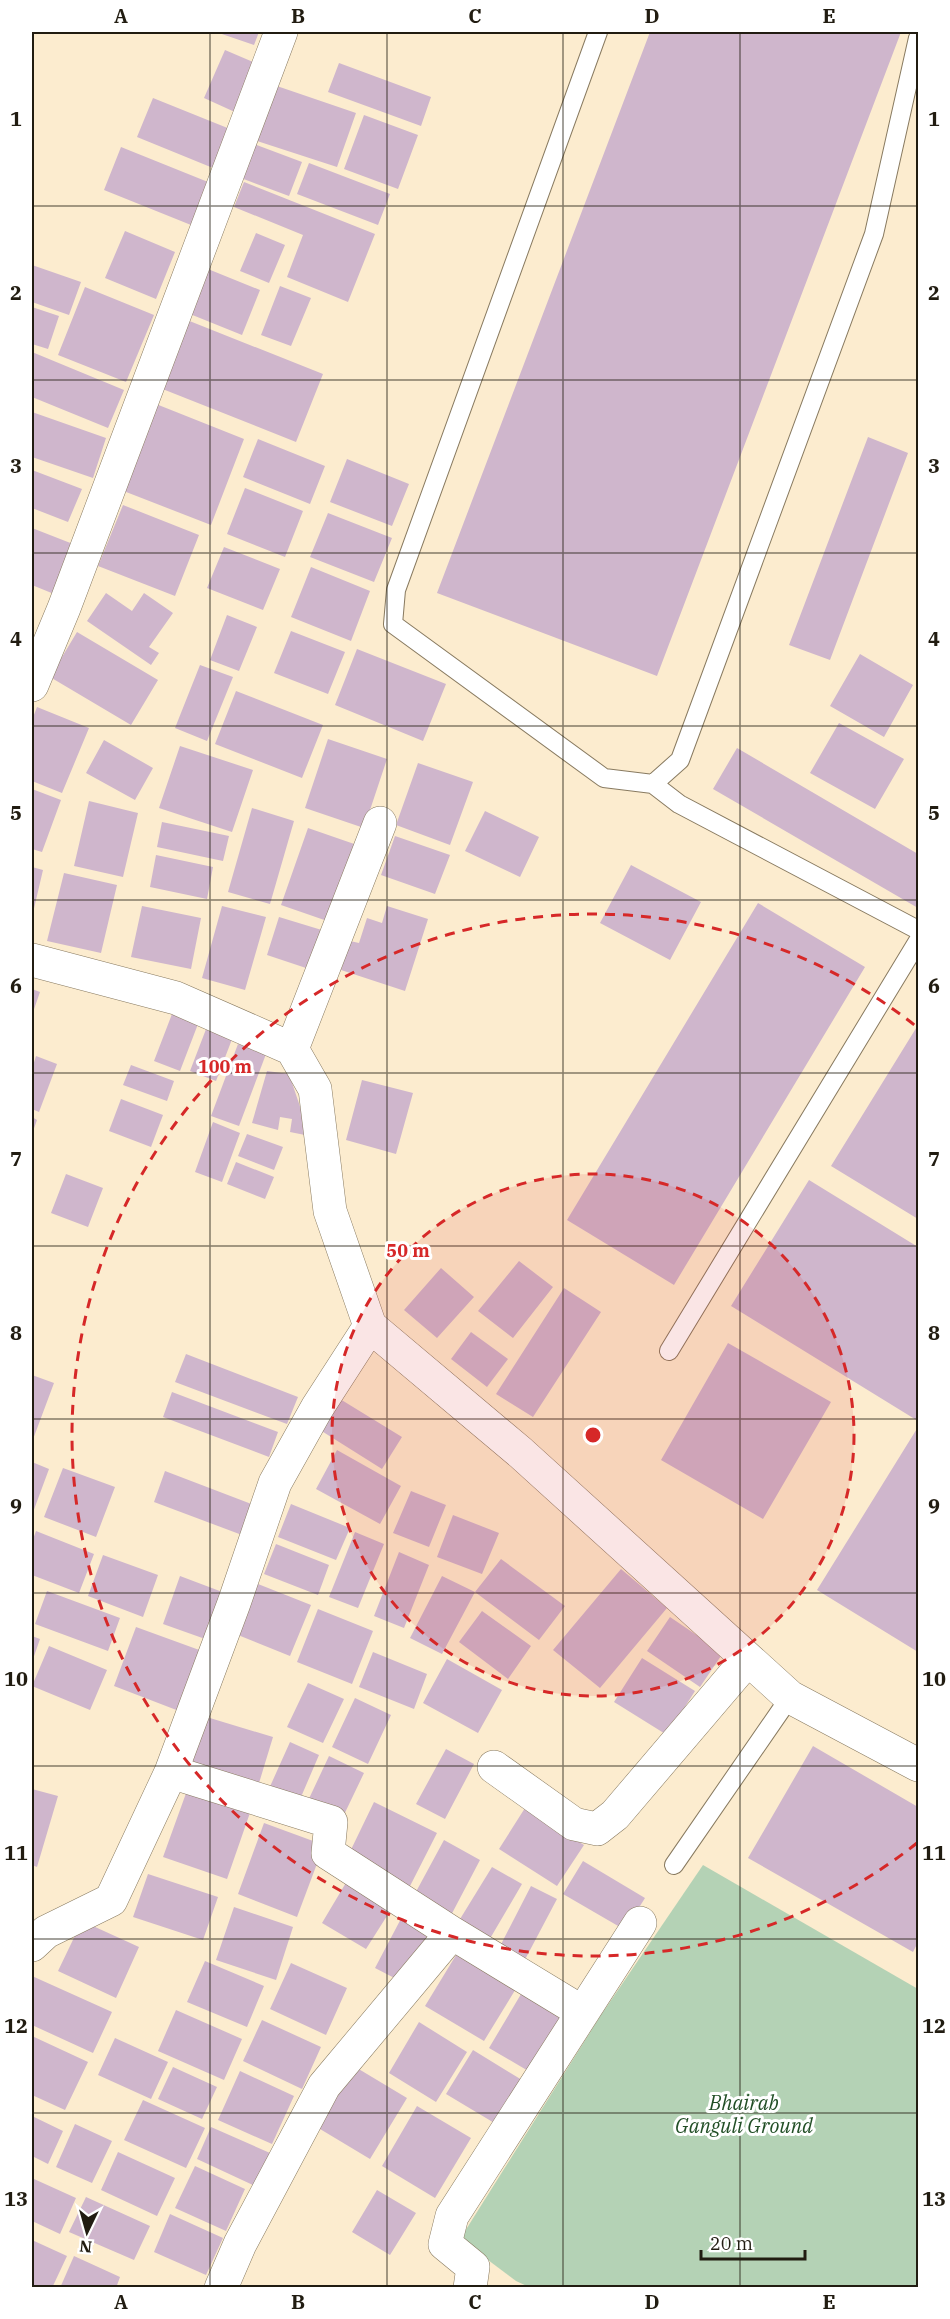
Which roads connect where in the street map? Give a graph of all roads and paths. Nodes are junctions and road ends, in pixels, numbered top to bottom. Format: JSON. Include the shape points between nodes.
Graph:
{"nodes":[{"id":1,"x":281,"y":32,"type":"edge"},
{"id":2,"x":598,"y":32,"type":"edge"},
{"id":3,"x":918,"y":38,"type":"edge"},
{"id":4,"x":32,"y":685,"type":"edge"},
{"id":5,"x":653,"y":784,"type":"junction"},
{"id":6,"x":380,"y":823,"type":"dead end"},
{"id":7,"x":918,"y":930,"type":"edge"},
{"id":8,"x":918,"y":941,"type":"edge"},
{"id":9,"x":32,"y":960,"type":"edge"},
{"id":10,"x":292,"y":1049,"type":"junction"},
{"id":11,"x":370,"y":1326,"type":"junction"},
{"id":12,"x":669,"y":1351,"type":"dead end"},
{"id":13,"x":747,"y":1660,"type":"junction"},
{"id":14,"x":790,"y":1697,"type":"junction"},
{"id":15,"x":918,"y":1765,"type":"edge"},
{"id":16,"x":494,"y":1767,"type":"dead end"},
{"id":17,"x":171,"y":1772,"type":"junction"},
{"id":18,"x":674,"y":1864,"type":"dead end"},
{"id":19,"x":640,"y":1923,"type":"dead end"},
{"id":20,"x":453,"y":1933,"type":"junction"},
{"id":21,"x":32,"y":1945,"type":"edge"},
{"id":22,"x":582,"y":2012,"type":"junction"},
{"id":23,"x":221,"y":2288,"type":"edge"},
{"id":24,"x":470,"y":2288,"type":"edge"}],
"edges":[{"from":1,"to":4,"type":"street"},
{"from":2,"to":5,"type":"lane","via":[[399,580],[393,624],[604,778]]},
{"from":3,"to":5,"type":"lane","via":[[874,234],[680,760]]},
{"from":5,"to":7,"type":"lane","via":[[679,804]]},
{"from":6,"to":10,"type":"street"},
{"from":8,"to":12,"type":"lane"},
{"from":9,"to":10,"type":"street","via":[[176,998]]},
{"from":10,"to":11,"type":"street","via":[[315,1089],[330,1211]]},
{"from":11,"to":13,"type":"street","via":[[521,1453]]},
{"from":11,"to":17,"type":"street","via":[[275,1483]]},
{"from":13,"to":14,"type":"street"},
{"from":13,"to":16,"type":"street","via":[[615,1815],[597,1829],[574,1824]]},
{"from":14,"to":15,"type":"street"},
{"from":14,"to":18,"type":"lane"},
{"from":17,"to":20,"type":"street","via":[[330,1822],[328,1853]]},
{"from":17,"to":21,"type":"street","via":[[111,1900],[46,1932]]},
{"from":19,"to":22,"type":"street"},
{"from":20,"to":22,"type":"street"},
{"from":20,"to":23,"type":"street","via":[[324,2086],[240,2244]]},
{"from":22,"to":24,"type":"street","via":[[452,2216],[445,2244],[473,2267]]}]}
